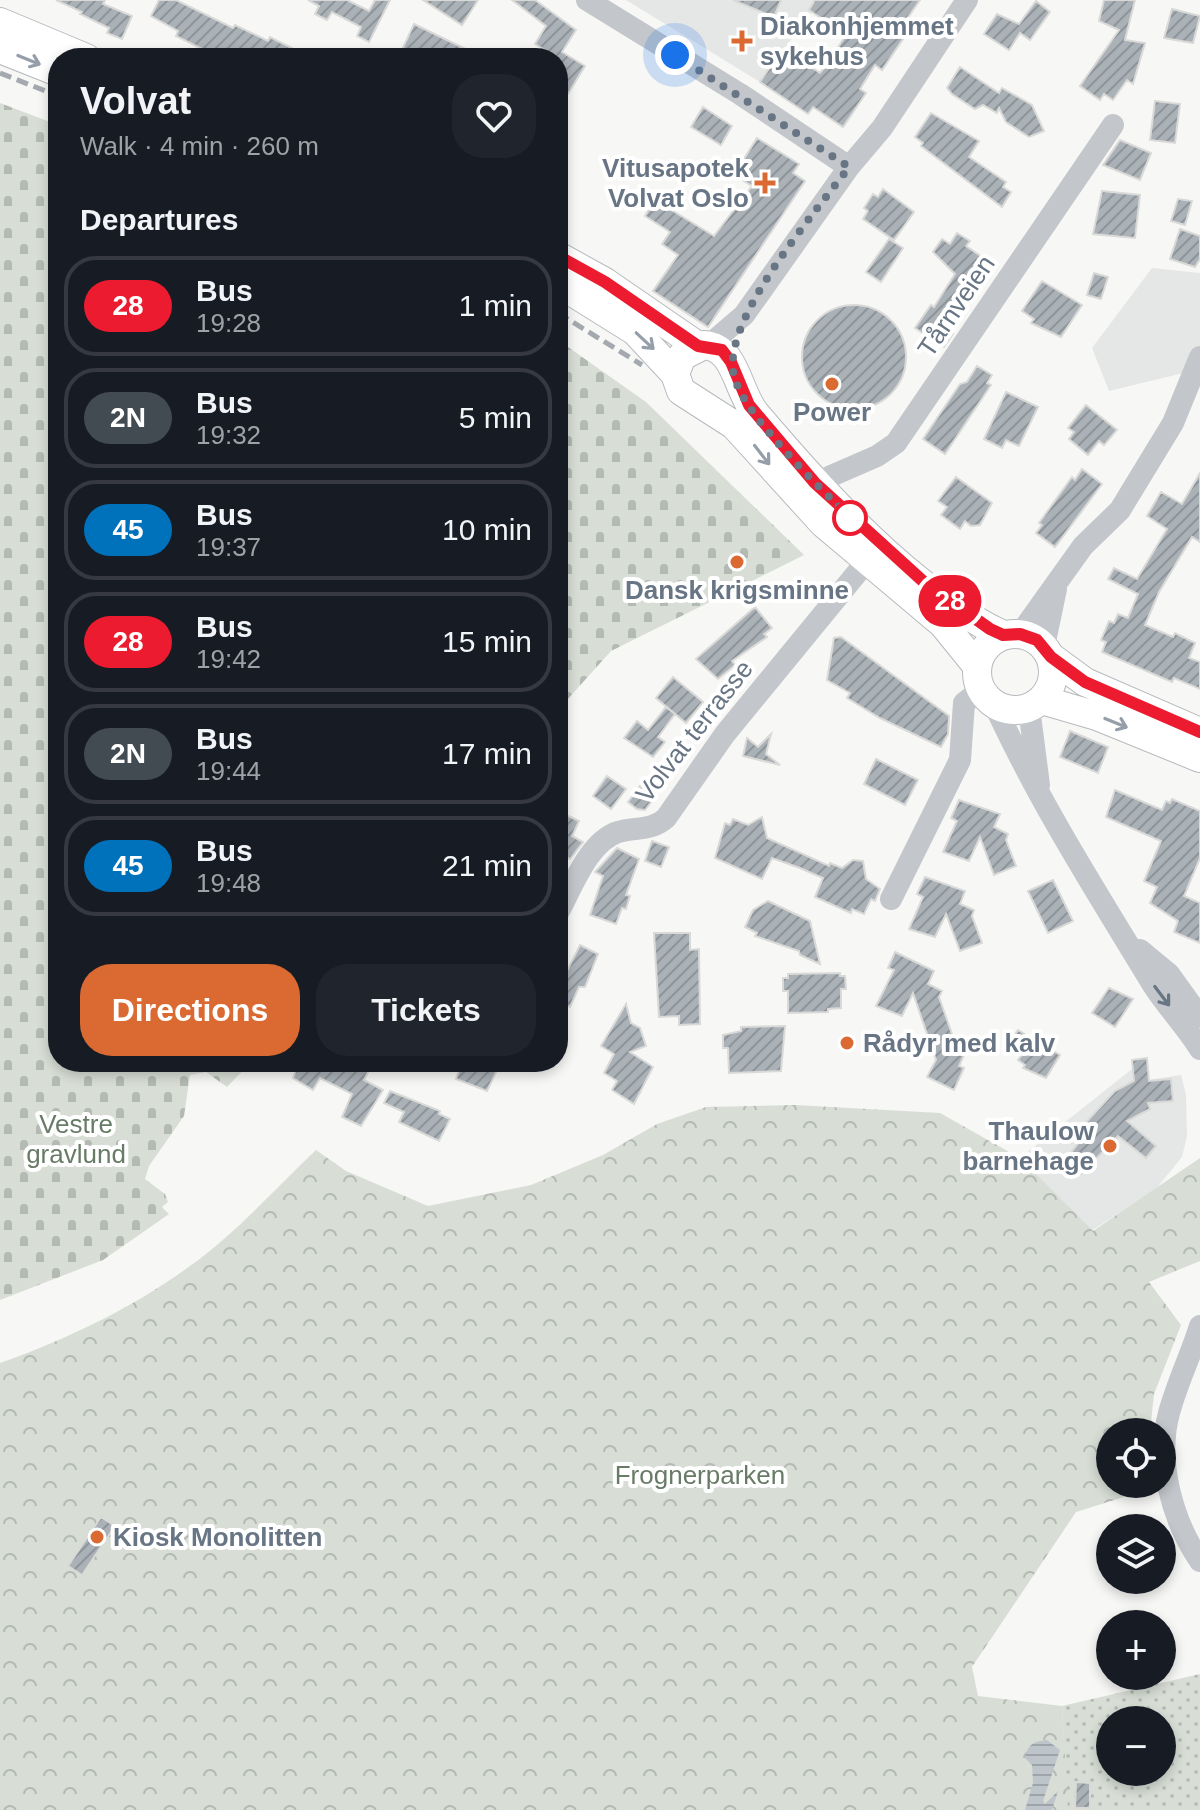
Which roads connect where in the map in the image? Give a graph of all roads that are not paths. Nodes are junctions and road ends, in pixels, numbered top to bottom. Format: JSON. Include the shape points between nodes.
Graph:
{"nodes":[{"id":1,"x":587,"y":0,"type":"edge"},
{"id":2,"x":967,"y":0,"type":"edge"},
{"id":3,"x":0,"y":22,"type":"edge"},
{"id":4,"x":62,"y":48,"type":"edge"},
{"id":5,"x":0,"y":49,"type":"edge"},
{"id":6,"x":48,"y":68,"type":"edge"},
{"id":7,"x":1113,"y":125,"type":"dead end"},
{"id":8,"x":849,"y":167,"type":"junction"},
{"id":9,"x":568,"y":262,"type":"edge"},
{"id":10,"x":568,"y":289,"type":"edge"},
{"id":11,"x":718,"y":357,"type":"junction"},
{"id":12,"x":1200,"y":357,"type":"edge"},
{"id":13,"x":675,"y":374,"type":"junction"},
{"id":14,"x":705,"y":403,"type":"junction"},
{"id":15,"x":815,"y":483,"type":"junction"},
{"id":16,"x":866,"y":562,"type":"junction"},
{"id":17,"x":1029,"y":643,"type":"junction"},
{"id":18,"x":984,"y":686,"type":"junction"},
{"id":19,"x":1035,"y":704,"type":"junction"},
{"id":20,"x":1200,"y":732,"type":"edge"},
{"id":21,"x":1200,"y":758,"type":"edge"},
{"id":22,"x":1039,"y":786,"type":"junction"},
{"id":23,"x":568,"y":895,"type":"edge"},
{"id":24,"x":891,"y":899,"type":"dead end"},
{"id":25,"x":1129,"y":941,"type":"junction"},
{"id":26,"x":1200,"y":1017,"type":"edge"},
{"id":27,"x":1200,"y":1049,"type":"edge"},
{"id":28,"x":1200,"y":1326,"type":"edge"},
{"id":29,"x":1194,"y":1354,"type":"edge"},
{"id":30,"x":1200,"y":1561,"type":"edge"}],
"edges":[{"from":1,"to":8,"type":"street"},
{"from":2,"to":8,"type":"street","via":[[882,128]]},
{"from":3,"to":4,"type":"main road"},
{"from":5,"to":6,"type":"main road","one_way":true},
{"from":7,"to":15,"type":"street","name":"Tårnveien","via":[[896,443]]},
{"from":8,"to":11,"type":"street"},
{"from":9,"to":11,"type":"main road"},
{"from":10,"to":13,"type":"main road","one_way":true,"via":[[635,331]]},
{"from":11,"to":13,"type":"main road","via":[[682,356]]},
{"from":11,"to":14,"type":"main road","via":[[725,395]]},
{"from":11,"to":15,"type":"main road","via":[[749,405]]},
{"from":12,"to":17,"type":"street","via":[[1173,423],[1120,510],[1083,546]]},
{"from":13,"to":14,"type":"main road","via":[[687,398]]},
{"from":14,"to":16,"type":"main road","one_way":true,"via":[[743,433],[795,494]]},
{"from":15,"to":17,"type":"main road","via":[[925,583]]},
{"from":16,"to":18,"type":"main road","via":[[943,624]]},
{"from":16,"to":23,"type":"street","name":"Volvat terrasse","via":[[725,734],[666,818],[653,827],[607,837]]},
{"from":17,"to":18,"type":"main road","via":[[991,642]]},
{"from":17,"to":19,"type":"main road","via":[[1053,680]]},
{"from":17,"to":20,"type":"main road","via":[[1085,682]]},
{"from":18,"to":19,"type":"main road","via":[[1005,709]]},
{"from":18,"to":22,"type":"street","via":[[1018,758]]},
{"from":18,"to":24,"type":"street","via":[[964,703],[960,760]]},
{"from":19,"to":21,"type":"main road","one_way":true,"via":[[1097,716]]},
{"from":19,"to":22,"type":"street"},
{"from":22,"to":25,"type":"street","via":[[1078,863]]},
{"from":25,"to":26,"type":"street","via":[[1169,974]]},
{"from":25,"to":27,"type":"street","one_way":true,"via":[[1154,987]]},
{"from":28,"to":29,"type":"street"},
{"from":29,"to":30,"type":"street","via":[[1169,1415],[1163,1459],[1182,1527]]}]}
